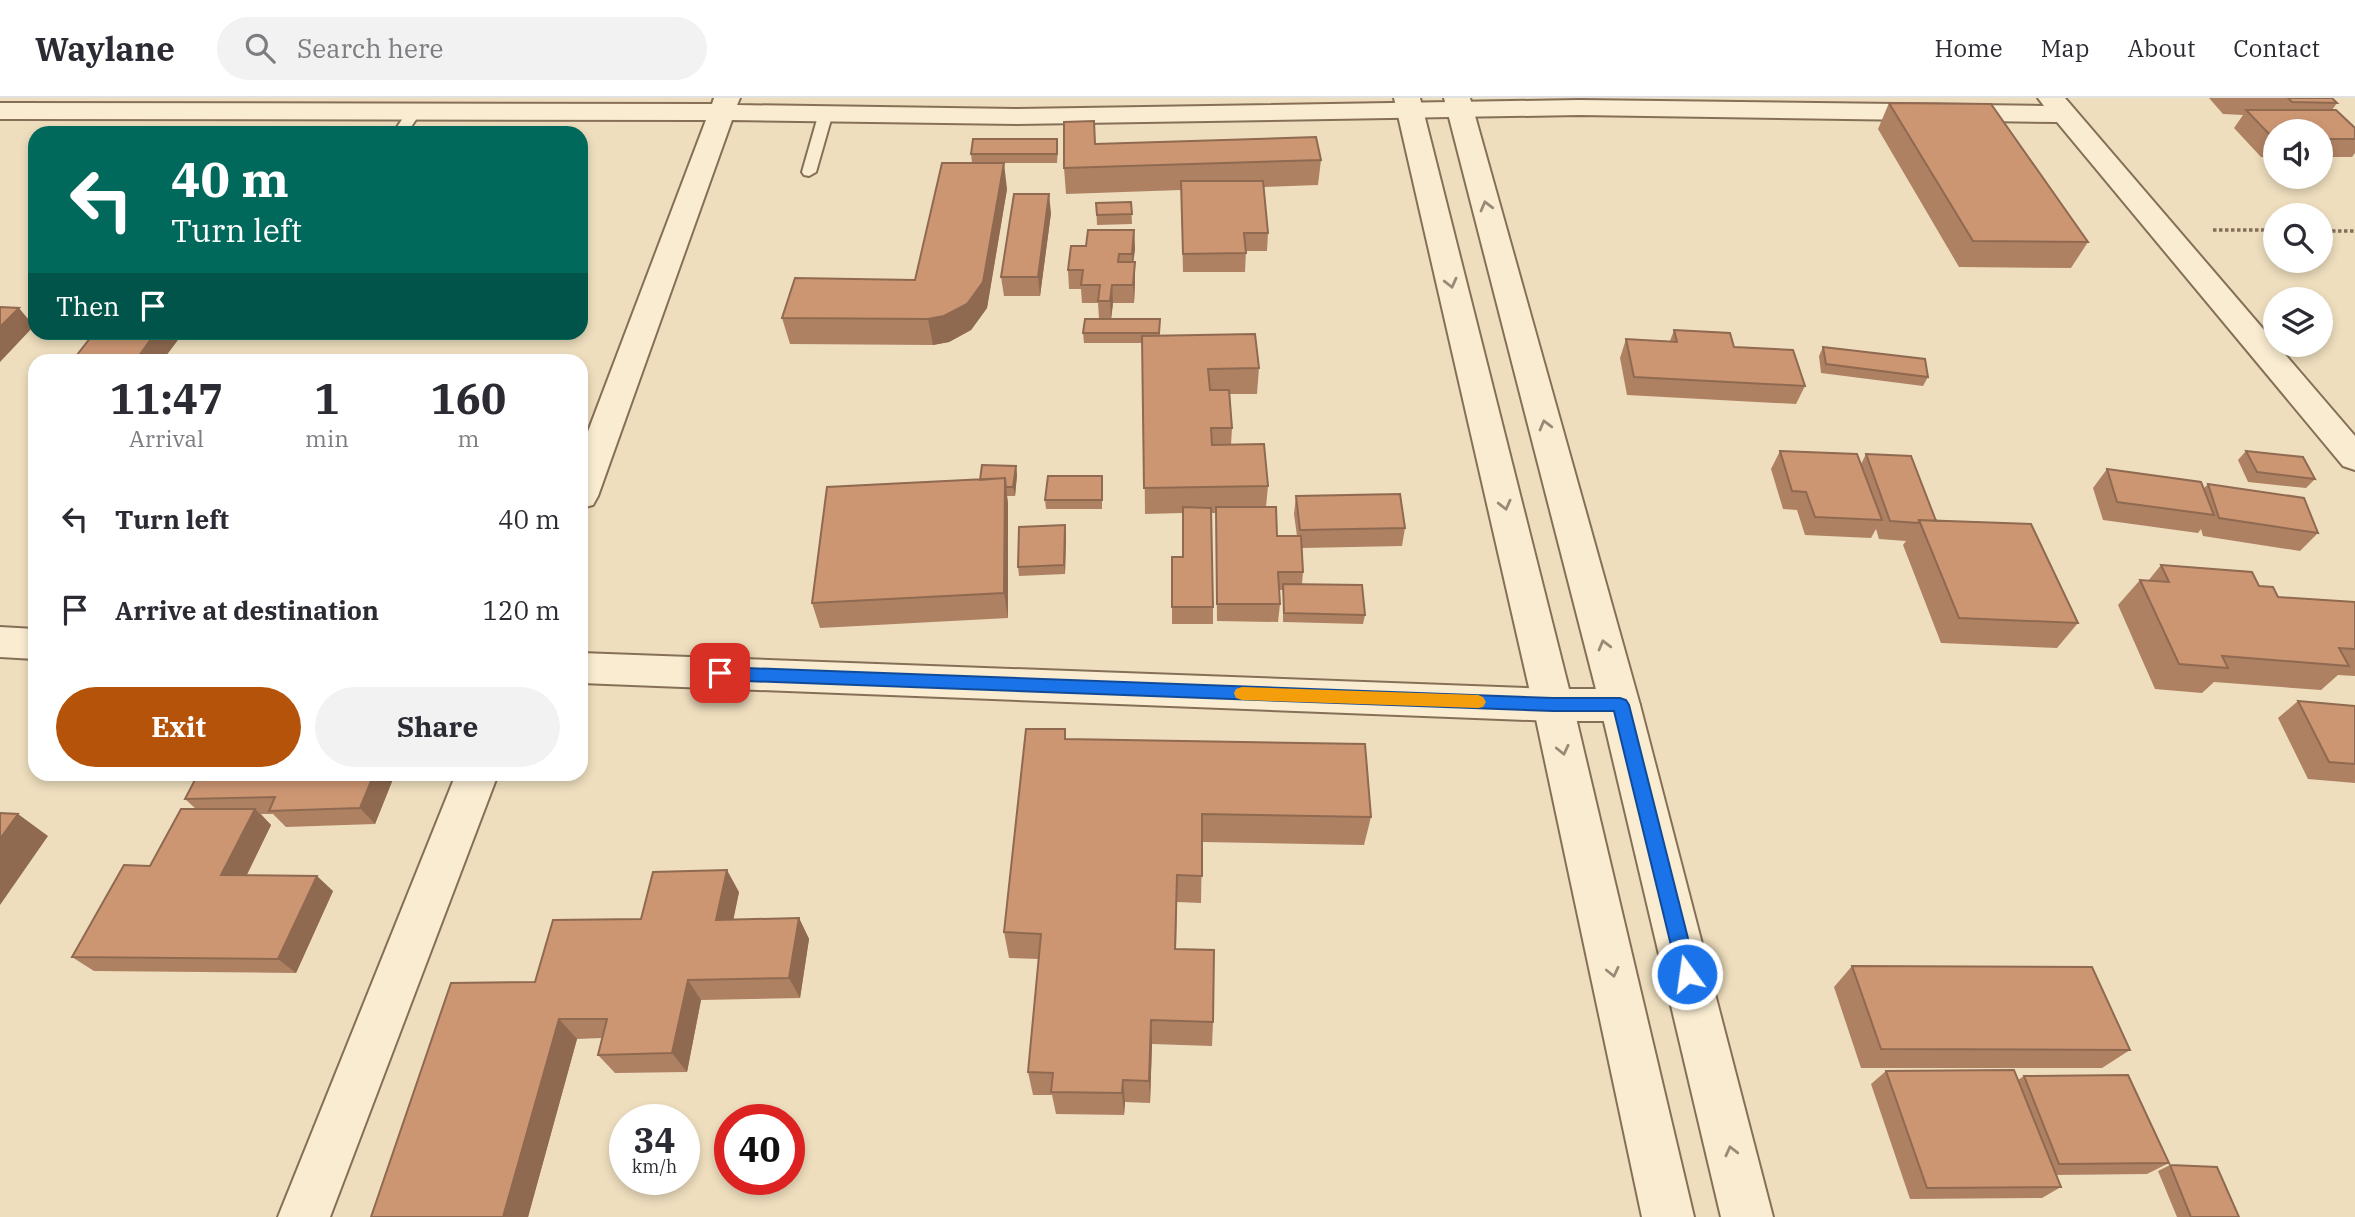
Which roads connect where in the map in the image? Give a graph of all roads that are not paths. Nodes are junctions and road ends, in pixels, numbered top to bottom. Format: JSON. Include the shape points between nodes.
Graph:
{"nodes":[{"id":1,"x":243,"y":104,"type":"edge"},
{"id":2,"x":1459,"y":104,"type":"edge"},
{"id":3,"x":724,"y":105,"type":"edge"},
{"id":4,"x":1408,"y":105,"type":"edge"},
{"id":5,"x":2057,"y":106,"type":"edge"},
{"id":6,"x":0,"y":111,"type":"edge"},
{"id":7,"x":825,"y":116,"type":"junction"},
{"id":8,"x":407,"y":123,"type":"edge"},
{"id":9,"x":809,"y":172,"type":"dead end"},
{"id":10,"x":2355,"y":458,"type":"edge"},
{"id":11,"x":588,"y":477,"type":"edge"},
{"id":12,"x":0,"y":642,"type":"edge"},
{"id":13,"x":28,"y":644,"type":"edge"},
{"id":14,"x":588,"y":668,"type":"edge"},
{"id":15,"x":1553,"y":705,"type":"junction"},
{"id":16,"x":1620,"y":705,"type":"junction"},
{"id":17,"x":474,"y":781,"type":"edge"},
{"id":18,"x":304,"y":1217,"type":"edge"},
{"id":19,"x":1668,"y":1217,"type":"edge"},
{"id":20,"x":1747,"y":1217,"type":"edge"}],
"edges":[{"from":1,"to":6,"type":"street"},
{"from":1,"to":8,"type":"street"},
{"from":2,"to":4,"type":"street"},
{"from":2,"to":5,"type":"street"},
{"from":16,"to":2,"type":"street","one_way":true},
{"from":3,"to":7,"type":"street"},
{"from":3,"to":8,"type":"street"},
{"from":3,"to":11,"type":"street"},
{"from":4,"to":7,"type":"street"},
{"from":4,"to":15,"type":"street","one_way":true},
{"from":5,"to":10,"type":"street"},
{"from":7,"to":9,"type":"lane"},
{"from":12,"to":13,"type":"street"},
{"from":14,"to":15,"type":"street"},
{"from":15,"to":16,"type":"street"},
{"from":15,"to":19,"type":"street","one_way":true},
{"from":20,"to":16,"type":"street","one_way":true},
{"from":17,"to":18,"type":"street"}]}
